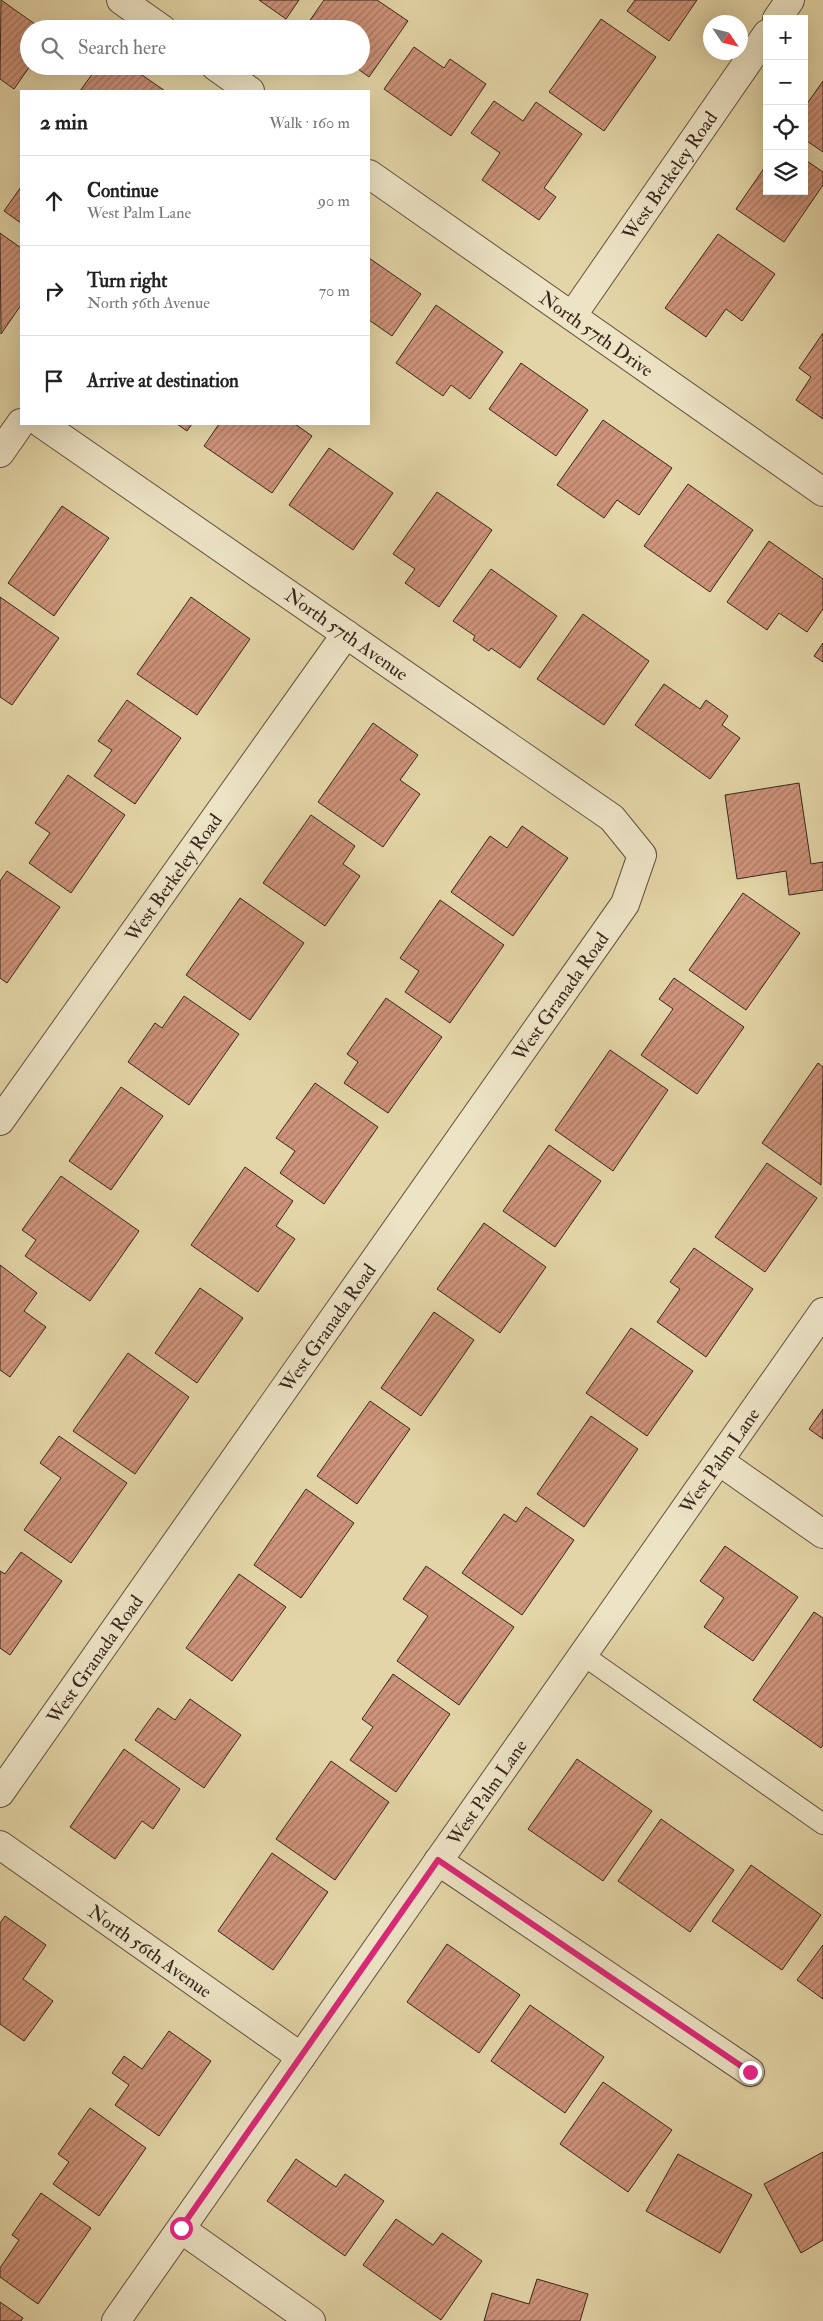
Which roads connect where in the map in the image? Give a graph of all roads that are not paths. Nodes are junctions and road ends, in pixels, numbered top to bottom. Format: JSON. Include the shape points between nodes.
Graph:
{"nodes":[{"id":1,"x":121,"y":0,"type":"edge"},
{"id":2,"x":790,"y":0,"type":"edge"},
{"id":3,"x":780,"y":15,"type":"edge"},
{"id":4,"x":149,"y":20,"type":"edge"},
{"id":5,"x":763,"y":40,"type":"edge"},
{"id":6,"x":228,"y":75,"type":"edge"},
{"id":7,"x":249,"y":90,"type":"edge"},
{"id":8,"x":370,"y":175,"type":"edge"},
{"id":9,"x":572,"y":316,"type":"junction"},
{"id":10,"x":20,"y":424,"type":"edge"},
{"id":11,"x":43,"y":425,"type":"edge"},
{"id":12,"x":0,"y":453,"type":"edge"},
{"id":13,"x":823,"y":492,"type":"edge"},
{"id":14,"x":346,"y":634,"type":"junction"},
{"id":15,"x":642,"y":855,"type":"joint"},
{"id":16,"x":0,"y":1121,"type":"edge"},
{"id":17,"x":823,"y":1312,"type":"edge"},
{"id":18,"x":718,"y":1462,"type":"junction"},
{"id":19,"x":823,"y":1534,"type":"edge"},
{"id":20,"x":583,"y":1655,"type":"junction"},
{"id":21,"x":0,"y":1794,"type":"edge"},
{"id":22,"x":823,"y":1824,"type":"edge"},
{"id":23,"x":0,"y":1844,"type":"edge"},
{"id":24,"x":438,"y":1860,"type":"junction"},
{"id":25,"x":301,"y":2057,"type":"junction"},
{"id":26,"x":750,"y":2072,"type":"dead end"},
{"id":27,"x":181,"y":2228,"type":"junction"},
{"id":28,"x":116,"y":2321,"type":"edge"},
{"id":29,"x":311,"y":2321,"type":"edge"}],
"edges":[{"from":1,"to":4,"type":"street"},
{"from":2,"to":3,"type":"street"},
{"from":5,"to":9,"type":"street","name":"West Berkeley Road"},
{"from":6,"to":7,"type":"street"},
{"from":8,"to":9,"type":"street","name":"North 57th Drive"},
{"from":9,"to":13,"type":"street","name":"North 57th Drive"},
{"from":10,"to":12,"type":"street"},
{"from":11,"to":14,"type":"street","name":"North 57th Avenue"},
{"from":14,"to":15,"type":"street","name":"North 57th Avenue","via":[[612,818]]},
{"from":14,"to":16,"type":"street","name":"West Berkeley Road"},
{"from":15,"to":21,"type":"street","name":"West Granada Road","via":[[625,904]]},
{"from":17,"to":18,"type":"street","name":"West Palm Lane"},
{"from":18,"to":19,"type":"street"},
{"from":18,"to":20,"type":"street","name":"West Palm Lane"},
{"from":20,"to":22,"type":"lane"},
{"from":20,"to":24,"type":"street","name":"West Palm Lane"},
{"from":23,"to":25,"type":"street","name":"North 56th Avenue"},
{"from":24,"to":25,"type":"street","name":"West Palm Lane"},
{"from":24,"to":26,"type":"street"},
{"from":25,"to":27,"type":"street","name":"West Palm Lane"},
{"from":27,"to":28,"type":"street","name":"West Palm Lane"},
{"from":27,"to":29,"type":"street"}]}
